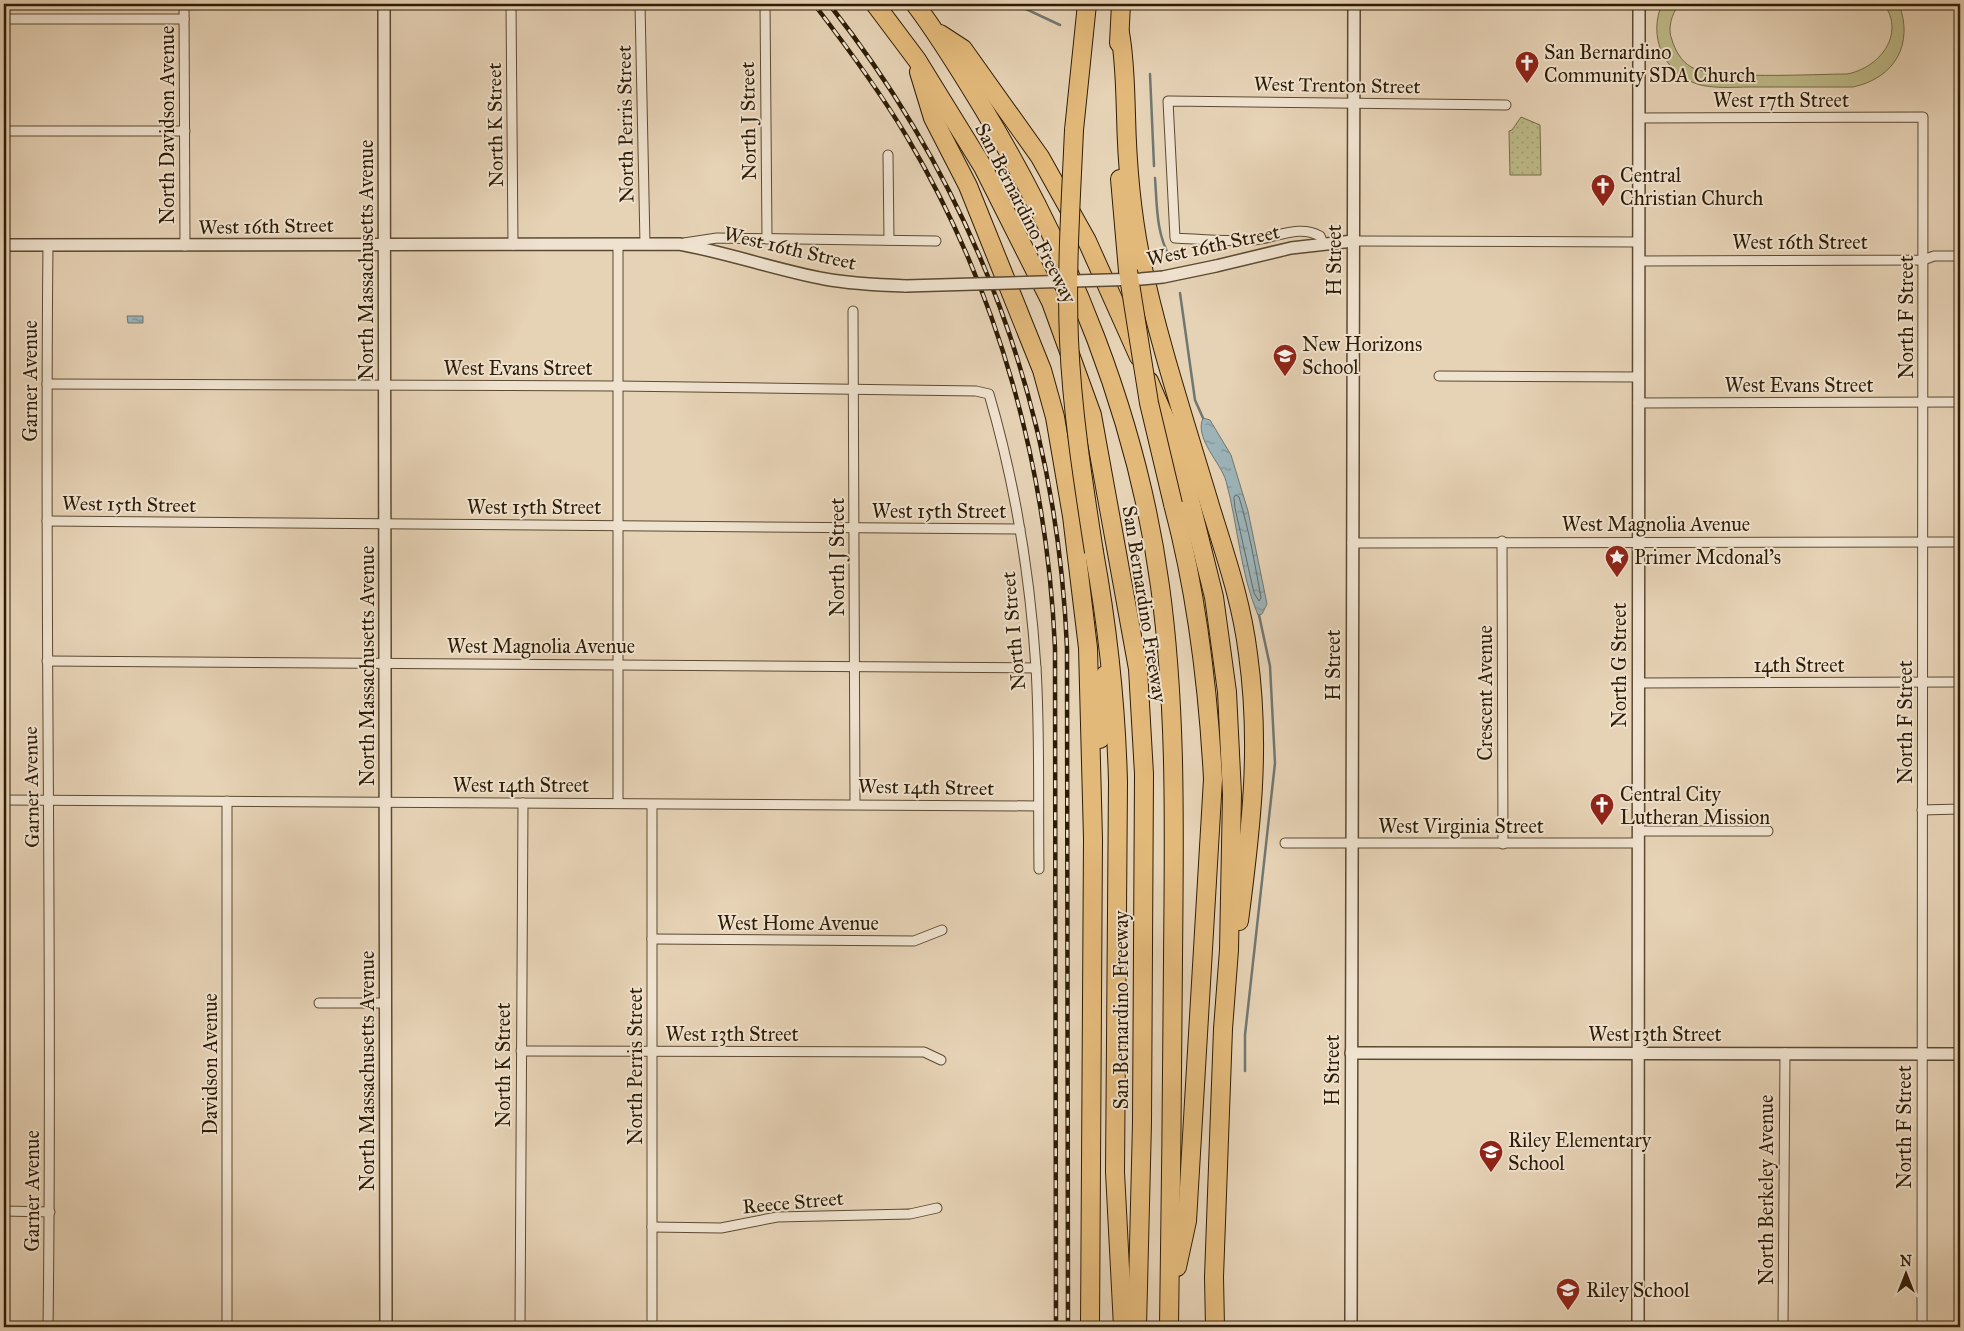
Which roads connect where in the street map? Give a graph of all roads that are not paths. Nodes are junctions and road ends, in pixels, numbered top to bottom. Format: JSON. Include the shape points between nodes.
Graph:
{"nodes":[{"id":1,"x":184,"y":4,"type":"edge"},
{"id":2,"x":384,"y":4,"type":"edge"},
{"id":3,"x":511,"y":4,"type":"edge"},
{"id":4,"x":640,"y":4,"type":"edge"},
{"id":5,"x":765,"y":4,"type":"edge"},
{"id":6,"x":875,"y":4,"type":"edge"},
{"id":7,"x":915,"y":4,"type":"edge"},
{"id":8,"x":1087,"y":4,"type":"edge"},
{"id":9,"x":1120,"y":4,"type":"edge"},
{"id":10,"x":1354,"y":4,"type":"edge"},
{"id":11,"x":1639,"y":4,"type":"edge"},
{"id":12,"x":4,"y":19,"type":"edge"},
{"id":13,"x":184,"y":19,"type":"junction"},
{"id":14,"x":937,"y":33,"type":"junction"},
{"id":15,"x":1120,"y":33,"type":"junction"},
{"id":16,"x":917,"y":60,"type":"junction"},
{"id":17,"x":1354,"y":102,"type":"junction"},
{"id":18,"x":1506,"y":105,"type":"dead end"},
{"id":19,"x":1924,"y":117,"type":"joint"},
{"id":20,"x":1639,"y":118,"type":"junction"},
{"id":21,"x":185,"y":130,"type":"junction"},
{"id":22,"x":4,"y":131,"type":"edge"},
{"id":23,"x":888,"y":155,"type":"dead end"},
{"id":24,"x":767,"y":239,"type":"junction"},
{"id":25,"x":889,"y":240,"type":"junction"},
{"id":26,"x":936,"y":241,"type":"dead end"},
{"id":27,"x":1353,"y":241,"type":"junction"},
{"id":28,"x":1638,"y":242,"type":"junction"},
{"id":29,"x":385,"y":243,"type":"junction"},
{"id":30,"x":1323,"y":243,"type":"junction"},
{"id":31,"x":618,"y":244,"type":"junction"},
{"id":32,"x":645,"y":244,"type":"junction"},
{"id":33,"x":679,"y":244,"type":"junction"},
{"id":34,"x":4,"y":245,"type":"edge"},
{"id":35,"x":513,"y":245,"type":"junction"},
{"id":36,"x":48,"y":246,"type":"junction"},
{"id":37,"x":185,"y":246,"type":"junction"},
{"id":38,"x":1960,"y":256,"type":"edge"},
{"id":39,"x":1923,"y":260,"type":"junction"},
{"id":40,"x":1638,"y":261,"type":"junction"},
{"id":41,"x":853,"y":311,"type":"dead end"},
{"id":42,"x":1440,"y":376,"type":"dead end"},
{"id":43,"x":1638,"y":377,"type":"junction"},
{"id":44,"x":47,"y":384,"type":"junction"},
{"id":45,"x":384,"y":384,"type":"junction"},
{"id":46,"x":617,"y":386,"type":"junction"},
{"id":47,"x":854,"y":389,"type":"junction"},
{"id":48,"x":989,"y":394,"type":"joint"},
{"id":49,"x":1923,"y":402,"type":"junction"},
{"id":50,"x":1960,"y":402,"type":"edge"},
{"id":51,"x":1638,"y":403,"type":"junction"},
{"id":52,"x":47,"y":521,"type":"junction"},
{"id":53,"x":617,"y":524,"type":"junction"},
{"id":54,"x":386,"y":525,"type":"junction"},
{"id":55,"x":854,"y":528,"type":"junction"},
{"id":56,"x":1020,"y":529,"type":"junction"},
{"id":57,"x":1638,"y":541,"type":"junction"},
{"id":58,"x":1352,"y":542,"type":"junction"},
{"id":59,"x":1502,"y":542,"type":"junction"},
{"id":60,"x":1923,"y":542,"type":"junction"},
{"id":61,"x":1960,"y":542,"type":"edge"},
{"id":62,"x":1108,"y":630,"type":"junction"},
{"id":63,"x":47,"y":661,"type":"junction"},
{"id":64,"x":387,"y":664,"type":"junction"},
{"id":65,"x":618,"y":664,"type":"junction"},
{"id":66,"x":854,"y":667,"type":"junction"},
{"id":67,"x":1036,"y":668,"type":"junction"},
{"id":68,"x":1638,"y":682,"type":"junction"},
{"id":69,"x":1922,"y":682,"type":"junction"},
{"id":70,"x":1960,"y":682,"type":"edge"},
{"id":71,"x":4,"y":800,"type":"edge"},
{"id":72,"x":47,"y":800,"type":"junction"},
{"id":73,"x":386,"y":801,"type":"junction"},
{"id":74,"x":227,"y":802,"type":"junction"},
{"id":75,"x":523,"y":803,"type":"junction"},
{"id":76,"x":618,"y":803,"type":"junction"},
{"id":77,"x":855,"y":804,"type":"junction"},
{"id":78,"x":652,"y":805,"type":"junction"},
{"id":79,"x":1038,"y":806,"type":"junction"},
{"id":80,"x":1960,"y":809,"type":"edge"},
{"id":81,"x":1922,"y":810,"type":"junction"},
{"id":82,"x":1638,"y":831,"type":"junction"},
{"id":83,"x":1768,"y":831,"type":"dead end"},
{"id":84,"x":1093,"y":839,"type":"junction"},
{"id":85,"x":1285,"y":843,"type":"dead end"},
{"id":86,"x":1351,"y":843,"type":"junction"},
{"id":87,"x":1638,"y":843,"type":"junction"},
{"id":88,"x":1503,"y":844,"type":"junction"},
{"id":89,"x":1039,"y":869,"type":"dead end"},
{"id":90,"x":942,"y":930,"type":"dead end"},
{"id":91,"x":652,"y":940,"type":"junction"},
{"id":92,"x":1229,"y":950,"type":"junction"},
{"id":93,"x":385,"y":1003,"type":"junction"},
{"id":94,"x":319,"y":1004,"type":"dead end"},
{"id":95,"x":521,"y":1051,"type":"junction"},
{"id":96,"x":652,"y":1052,"type":"junction"},
{"id":97,"x":1638,"y":1052,"type":"junction"},
{"id":98,"x":1350,"y":1053,"type":"junction"},
{"id":99,"x":1785,"y":1053,"type":"junction"},
{"id":100,"x":1922,"y":1054,"type":"junction"},
{"id":101,"x":1960,"y":1054,"type":"edge"},
{"id":102,"x":941,"y":1060,"type":"dead end"},
{"id":103,"x":937,"y":1208,"type":"dead end"},
{"id":104,"x":4,"y":1211,"type":"edge"},
{"id":105,"x":50,"y":1212,"type":"junction"},
{"id":106,"x":652,"y":1227,"type":"junction"},
{"id":107,"x":1169,"y":1301,"type":"junction"},
{"id":108,"x":48,"y":1327,"type":"edge"},
{"id":109,"x":227,"y":1327,"type":"edge"},
{"id":110,"x":386,"y":1327,"type":"edge"},
{"id":111,"x":520,"y":1327,"type":"edge"},
{"id":112,"x":652,"y":1327,"type":"edge"},
{"id":113,"x":1090,"y":1327,"type":"edge"},
{"id":114,"x":1122,"y":1327,"type":"edge"},
{"id":115,"x":1137,"y":1327,"type":"edge"},
{"id":116,"x":1169,"y":1327,"type":"edge"},
{"id":117,"x":1215,"y":1327,"type":"edge"},
{"id":118,"x":1351,"y":1327,"type":"edge"},
{"id":119,"x":1638,"y":1327,"type":"edge"},
{"id":120,"x":1783,"y":1327,"type":"edge"},
{"id":121,"x":1922,"y":1327,"type":"edge"}],
"edges":[{"from":1,"to":13,"type":"street","name":"North Davidson Avenue"},
{"from":2,"to":29,"type":"street","name":"North Massachusetts Avenue"},
{"from":3,"to":35,"type":"street","name":"North K Street"},
{"from":4,"to":32,"type":"street","name":"North Perris Street"},
{"from":5,"to":24,"type":"street","name":"North J Street"},
{"from":6,"to":16,"type":"highway","name":"San Bernardino Freeway"},
{"from":7,"to":14,"type":"highway","name":"San Bernardino Freeway"},
{"from":8,"to":62,"type":"highway","bridge":true,"via":[[1074,130],[1069,340],[1080,460]]},
{"from":9,"to":15,"type":"highway"},
{"from":10,"to":17,"type":"street","name":"H Street"},
{"from":11,"to":20,"type":"street","name":"North G Street"},
{"from":12,"to":13,"type":"street"},
{"from":13,"to":21,"type":"street","name":"North Davidson Avenue"},
{"from":14,"to":92,"type":"highway","via":[[963,49],[1040,157],[1087,241],[1176,444],[1214,597],[1227,692],[1232,794]]},
{"from":14,"to":107,"type":"highway","name":"San Bernardino Freeway","via":[[999,134],[1042,214],[1074,285],[1126,430],[1158,573],[1169,663],[1173,744]]},
{"from":15,"to":92,"type":"highway","via":[[1130,180],[1140,252],[1155,318],[1238,598],[1248,653],[1255,716],[1254,787],[1237,944]]},
{"from":15,"to":107,"type":"highway","bridge":true,"via":[[1116,60],[1120,203],[1128,271],[1149,403],[1197,611],[1209,706],[1213,778],[1188,1221]]},
{"from":16,"to":84,"type":"highway","via":[[924,95],[933,118],[968,186],[1034,347],[1054,417],[1085,615]]},
{"from":16,"to":115,"type":"highway","name":"San Bernardino Freeway","via":[[983,167],[1051,302],[1092,415],[1128,607],[1138,669],[1144,774]]},
{"from":17,"to":18,"type":"street","name":"West Trenton Street"},
{"from":17,"to":27,"type":"street","name":"H Street"},
{"from":17,"to":30,"type":"street","name":"West Trenton Street","via":[[1168,101],[1175,238],[1260,239],[1300,231],[1317,234]]},
{"from":19,"to":20,"type":"street","name":"West 17th Street"},
{"from":19,"to":39,"type":"street","name":"North F Street"},
{"from":20,"to":28,"type":"street","name":"North G Street"},
{"from":21,"to":22,"type":"street"},
{"from":21,"to":37,"type":"street","name":"North Davidson Avenue"},
{"from":23,"to":25,"type":"street"},
{"from":24,"to":25,"type":"street","name":"West 16th Street"},
{"from":24,"to":33,"type":"street","name":"West 16th Street","via":[[717,238]]},
{"from":25,"to":26,"type":"street","name":"West 16th Street"},
{"from":27,"to":28,"type":"street","name":"West 16th Street"},
{"from":27,"to":30,"type":"street","name":"West 16th Street"},
{"from":27,"to":58,"type":"street","name":"H Street"},
{"from":28,"to":40,"type":"street","name":"North G Street"},
{"from":29,"to":35,"type":"street","name":"West 16th Street"},
{"from":29,"to":37,"type":"street","name":"West 16th Street"},
{"from":29,"to":45,"type":"street","name":"North Massachusetts Avenue"},
{"from":30,"to":33,"type":"street","name":"West 16th Street","bridge":true,"via":[[1163,277],[906,286],[823,279]]},
{"from":31,"to":32,"type":"street","name":"West 16th Street"},
{"from":31,"to":35,"type":"street","name":"West 16th Street"},
{"from":31,"to":46,"type":"street"},
{"from":32,"to":33,"type":"street","name":"West 16th Street"},
{"from":34,"to":36,"type":"street","name":"West 16th Street"},
{"from":36,"to":37,"type":"street","name":"West 16th Street"},
{"from":36,"to":44,"type":"street","name":"Garner Avenue"},
{"from":38,"to":39,"type":"street","name":"West 16th Street","via":[[1934,256]]},
{"from":39,"to":40,"type":"street","name":"West 16th Street"},
{"from":39,"to":49,"type":"street","name":"North F Street"},
{"from":40,"to":43,"type":"street","name":"North G Street"},
{"from":41,"to":47,"type":"street","name":"North J Street"},
{"from":42,"to":43,"type":"street"},
{"from":43,"to":51,"type":"street","name":"North G Street"},
{"from":44,"to":45,"type":"street","name":"West Evans Street"},
{"from":44,"to":52,"type":"street","name":"Garner Avenue"},
{"from":45,"to":46,"type":"street","name":"West Evans Street"},
{"from":45,"to":54,"type":"street","name":"North Massachusetts Avenue"},
{"from":46,"to":47,"type":"street","name":"West Evans Street"},
{"from":46,"to":53,"type":"street"},
{"from":47,"to":48,"type":"street","name":"West Evans Street","via":[[976,391]]},
{"from":47,"to":55,"type":"street","name":"North J Street"},
{"from":48,"to":56,"type":"street","name":"North I Street","via":[[1006,454]]},
{"from":49,"to":50,"type":"street","name":"West Evans Street"},
{"from":49,"to":51,"type":"street","name":"West Evans Street"},
{"from":49,"to":60,"type":"street","name":"North F Street"},
{"from":51,"to":57,"type":"street","name":"North G Street"},
{"from":52,"to":54,"type":"street","name":"West 15th Street"},
{"from":52,"to":63,"type":"street","name":"Garner Avenue"},
{"from":53,"to":54,"type":"street","name":"West 15th Street"},
{"from":53,"to":55,"type":"street","name":"West 15th Street"},
{"from":53,"to":65,"type":"street"},
{"from":54,"to":64,"type":"street","name":"North Massachusetts Avenue"},
{"from":55,"to":56,"type":"street","name":"West 15th Street"},
{"from":55,"to":66,"type":"street","name":"North J Street"},
{"from":56,"to":67,"type":"street","name":"North I Street"},
{"from":57,"to":59,"type":"street","name":"West Magnolia Avenue"},
{"from":57,"to":60,"type":"street","name":"West Magnolia Avenue"},
{"from":57,"to":68,"type":"street","name":"North G Street"},
{"from":58,"to":59,"type":"street","name":"West Magnolia Avenue"},
{"from":58,"to":86,"type":"street","name":"H Street"},
{"from":59,"to":88,"type":"street","name":"Crescent Avenue"},
{"from":60,"to":61,"type":"street","name":"West Magnolia Avenue"},
{"from":60,"to":69,"type":"street","name":"North F Street"},
{"from":62,"to":84,"type":"highway"},
{"from":62,"to":114,"type":"highway","via":[[1115,698],[1118,782],[1114,1172]]},
{"from":63,"to":64,"type":"street","name":"West Magnolia Avenue"},
{"from":63,"to":72,"type":"street","name":"Garner Avenue"},
{"from":64,"to":65,"type":"street","name":"West Magnolia Avenue"},
{"from":64,"to":73,"type":"street","name":"North Massachusetts Avenue"},
{"from":65,"to":66,"type":"street","name":"West Magnolia Avenue"},
{"from":65,"to":76,"type":"street"},
{"from":66,"to":67,"type":"street","name":"West Magnolia Avenue"},
{"from":66,"to":77,"type":"street","name":"North J Street"},
{"from":67,"to":79,"type":"street","name":"North I Street"},
{"from":68,"to":69,"type":"street","name":"14th Street"},
{"from":68,"to":82,"type":"street","name":"North G Street"},
{"from":69,"to":70,"type":"street","name":"14th Street"},
{"from":69,"to":81,"type":"street","name":"North F Street"},
{"from":71,"to":72,"type":"street","name":"West 14th Street"},
{"from":72,"to":74,"type":"street","name":"West 14th Street"},
{"from":72,"to":105,"type":"street","name":"Garner Avenue"},
{"from":73,"to":74,"type":"street","name":"West 14th Street"},
{"from":73,"to":75,"type":"street","name":"West 14th Street"},
{"from":73,"to":93,"type":"street","name":"North Massachusetts Avenue"},
{"from":74,"to":109,"type":"street","name":"Davidson Avenue"},
{"from":75,"to":76,"type":"street","name":"West 14th Street"},
{"from":75,"to":95,"type":"street","name":"North K Street"},
{"from":76,"to":78,"type":"street","name":"West 14th Street"},
{"from":77,"to":78,"type":"street","name":"West 14th Street"},
{"from":77,"to":79,"type":"street","name":"West 14th Street"},
{"from":78,"to":91,"type":"street","name":"North Perris Street"},
{"from":79,"to":89,"type":"street","name":"North I Street"},
{"from":80,"to":81,"type":"street"},
{"from":81,"to":100,"type":"street","name":"North F Street"},
{"from":82,"to":83,"type":"street"},
{"from":82,"to":87,"type":"street","name":"North G Street"},
{"from":84,"to":113,"type":"highway"},
{"from":85,"to":86,"type":"street","name":"West Virginia Street"},
{"from":86,"to":88,"type":"street","name":"West Virginia Street"},
{"from":86,"to":98,"type":"street","name":"H Street"},
{"from":87,"to":88,"type":"street","name":"West Virginia Street"},
{"from":87,"to":97,"type":"street","name":"North G Street"},
{"from":90,"to":91,"type":"street","name":"West Home Avenue","via":[[914,940]]},
{"from":91,"to":96,"type":"street","name":"North Perris Street"},
{"from":92,"to":117,"type":"highway","via":[[1216,1203]]},
{"from":93,"to":94,"type":"street"},
{"from":93,"to":110,"type":"street","name":"North Massachusetts Avenue"},
{"from":95,"to":96,"type":"street","name":"West 13th Street"},
{"from":95,"to":111,"type":"street","name":"North K Street"},
{"from":96,"to":102,"type":"street","name":"West 13th Street","via":[[924,1052]]},
{"from":96,"to":106,"type":"street","name":"North Perris Street"},
{"from":97,"to":98,"type":"street","name":"West 13th Street"},
{"from":97,"to":99,"type":"street","name":"West 13th Street"},
{"from":97,"to":119,"type":"street","name":"North G Street"},
{"from":98,"to":118,"type":"street","name":"H Street"},
{"from":99,"to":100,"type":"street","name":"West 13th Street"},
{"from":99,"to":120,"type":"street","name":"North Berkeley Avenue"},
{"from":100,"to":101,"type":"street","name":"West 13th Street"},
{"from":100,"to":121,"type":"street","name":"North F Street"},
{"from":103,"to":106,"type":"street","name":"Reece Street","via":[[910,1214],[777,1217],[721,1228]]},
{"from":104,"to":105,"type":"street"},
{"from":105,"to":108,"type":"street","name":"Garner Avenue"},
{"from":106,"to":112,"type":"street","name":"North Perris Street"},
{"from":107,"to":116,"type":"highway","name":"San Bernardino Freeway"}]}
